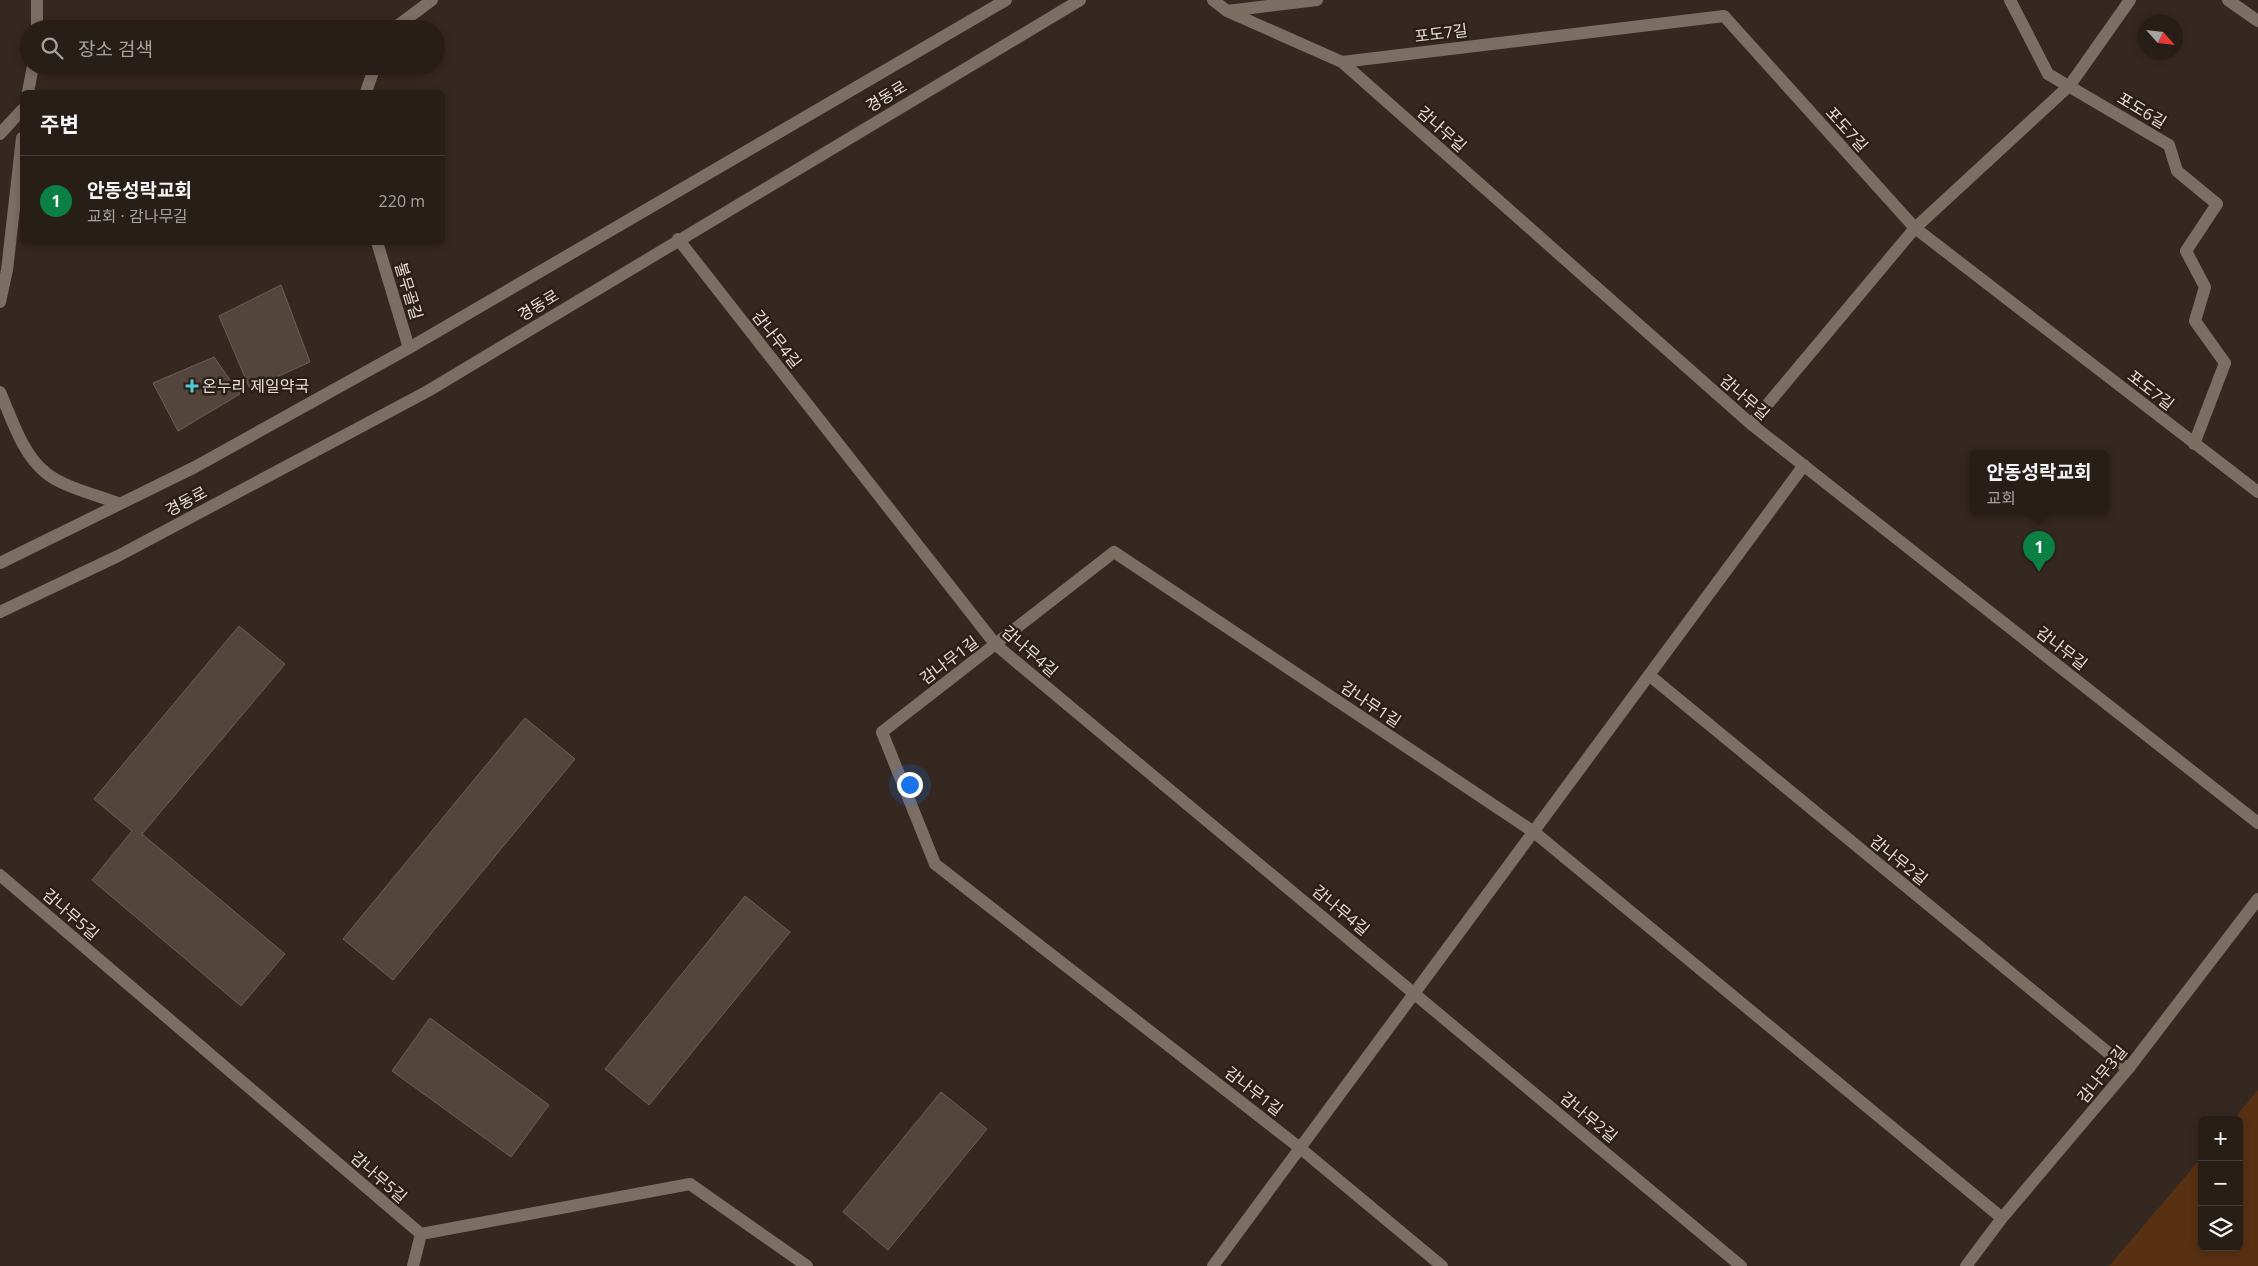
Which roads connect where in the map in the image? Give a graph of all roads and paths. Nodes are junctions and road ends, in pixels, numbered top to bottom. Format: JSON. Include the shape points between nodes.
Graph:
{"nodes":[{"id":1,"x":37,"y":0,"type":"edge"},
{"id":2,"x":432,"y":0,"type":"edge"},
{"id":3,"x":1006,"y":0,"type":"edge"},
{"id":4,"x":1080,"y":0,"type":"edge"},
{"id":5,"x":1213,"y":0,"type":"edge"},
{"id":6,"x":1316,"y":0,"type":"edge"},
{"id":7,"x":2010,"y":0,"type":"edge"},
{"id":8,"x":2130,"y":0,"type":"edge"},
{"id":9,"x":2228,"y":0,"type":"edge"},
{"id":10,"x":1227,"y":11,"type":"junction"},
{"id":11,"x":38,"y":20,"type":"edge"},
{"id":12,"x":405,"y":20,"type":"edge"},
{"id":13,"x":2258,"y":21,"type":"edge"},
{"id":14,"x":1342,"y":62,"type":"junction"},
{"id":15,"x":31,"y":75,"type":"edge"},
{"id":16,"x":372,"y":75,"type":"edge"},
{"id":17,"x":2070,"y":86,"type":"junction"},
{"id":18,"x":28,"y":90,"type":"edge"},
{"id":19,"x":367,"y":90,"type":"edge"},
{"id":20,"x":20,"y":112,"type":"edge"},
{"id":21,"x":0,"y":134,"type":"edge"},
{"id":22,"x":20,"y":154,"type":"edge"},
{"id":23,"x":1915,"y":228,"type":"junction"},
{"id":24,"x":678,"y":239,"type":"junction"},
{"id":25,"x":378,"y":245,"type":"edge"},
{"id":26,"x":0,"y":302,"type":"edge"},
{"id":27,"x":409,"y":348,"type":"junction"},
{"id":28,"x":0,"y":392,"type":"edge"},
{"id":29,"x":1751,"y":424,"type":"junction"},
{"id":30,"x":2194,"y":444,"type":"junction"},
{"id":31,"x":1804,"y":466,"type":"junction"},
{"id":32,"x":2258,"y":492,"type":"edge"},
{"id":33,"x":118,"y":503,"type":"junction"},
{"id":34,"x":0,"y":563,"type":"edge"},
{"id":35,"x":0,"y":612,"type":"edge"},
{"id":36,"x":996,"y":645,"type":"junction"},
{"id":37,"x":1649,"y":675,"type":"junction"},
{"id":38,"x":2258,"y":823,"type":"edge"},
{"id":39,"x":1534,"y":832,"type":"junction"},
{"id":40,"x":0,"y":875,"type":"edge"},
{"id":41,"x":2258,"y":899,"type":"edge"},
{"id":42,"x":1415,"y":992,"type":"junction"},
{"id":43,"x":2128,"y":1069,"type":"junction"},
{"id":44,"x":1300,"y":1148,"type":"junction"},
{"id":45,"x":2002,"y":1218,"type":"junction"},
{"id":46,"x":421,"y":1234,"type":"junction"},
{"id":47,"x":413,"y":1266,"type":"edge"},
{"id":48,"x":807,"y":1266,"type":"edge"},
{"id":49,"x":1213,"y":1266,"type":"edge"},
{"id":50,"x":1442,"y":1266,"type":"edge"},
{"id":51,"x":1741,"y":1266,"type":"edge"},
{"id":52,"x":1966,"y":1266,"type":"edge"}],
"edges":[{"from":1,"to":11,"type":"street"},
{"from":2,"to":12,"type":"street"},
{"from":3,"to":27,"type":"street","name":"경동로"},
{"from":4,"to":24,"type":"street","name":"경동로"},
{"from":5,"to":10,"type":"street","name":"감나무길"},
{"from":6,"to":10,"type":"street"},
{"from":7,"to":17,"type":"street","name":"포도6길","via":[[2048,74]]},
{"from":8,"to":17,"type":"street"},
{"from":9,"to":13,"type":"street"},
{"from":10,"to":14,"type":"street","name":"감나무길"},
{"from":14,"to":23,"type":"street","name":"포도7길","via":[[1724,16]]},
{"from":14,"to":29,"type":"street","name":"감나무길"},
{"from":15,"to":18,"type":"street"},
{"from":16,"to":19,"type":"street"},
{"from":17,"to":23,"type":"street"},
{"from":17,"to":30,"type":"street","name":"포도6길","via":[[2169,145],[2177,171],[2217,204],[2186,251],[2205,287],[2195,321],[2225,363]]},
{"from":20,"to":21,"type":"street"},
{"from":22,"to":26,"type":"street"},
{"from":23,"to":29,"type":"street"},
{"from":23,"to":30,"type":"street","name":"포도7길"},
{"from":24,"to":35,"type":"street","name":"경동로","via":[[428,391],[118,556]]},
{"from":24,"to":36,"type":"street","name":"감나무4길"},
{"from":25,"to":27,"type":"street","name":"불무골길"},
{"from":27,"to":33,"type":"street","name":"경동로","via":[[194,467]]},
{"from":28,"to":33,"type":"street","via":[[27,451],[46,473]]},
{"from":29,"to":31,"type":"street","name":"감나무길"},
{"from":30,"to":32,"type":"street","name":"포도7길"},
{"from":31,"to":37,"type":"street"},
{"from":31,"to":38,"type":"street","name":"감나무길"},
{"from":33,"to":34,"type":"street","name":"경동로"},
{"from":36,"to":39,"type":"street","name":"감나무1길","via":[[1114,552]]},
{"from":36,"to":42,"type":"street","name":"감나무4길"},
{"from":36,"to":44,"type":"street","name":"감나무1길","via":[[882,732],[935,864]]},
{"from":37,"to":39,"type":"street"},
{"from":37,"to":43,"type":"street","name":"감나무2길"},
{"from":39,"to":42,"type":"street"},
{"from":39,"to":45,"type":"street"},
{"from":40,"to":46,"type":"street","name":"감나무5길"},
{"from":41,"to":43,"type":"street","name":"감나무3길"},
{"from":42,"to":44,"type":"street"},
{"from":42,"to":51,"type":"street","name":"감나무2길"},
{"from":43,"to":45,"type":"street","name":"감나무3길"},
{"from":44,"to":49,"type":"street"},
{"from":44,"to":50,"type":"street"},
{"from":45,"to":52,"type":"street","name":"감나무3길"},
{"from":46,"to":47,"type":"street"},
{"from":46,"to":48,"type":"street","via":[[690,1184]]}]}
